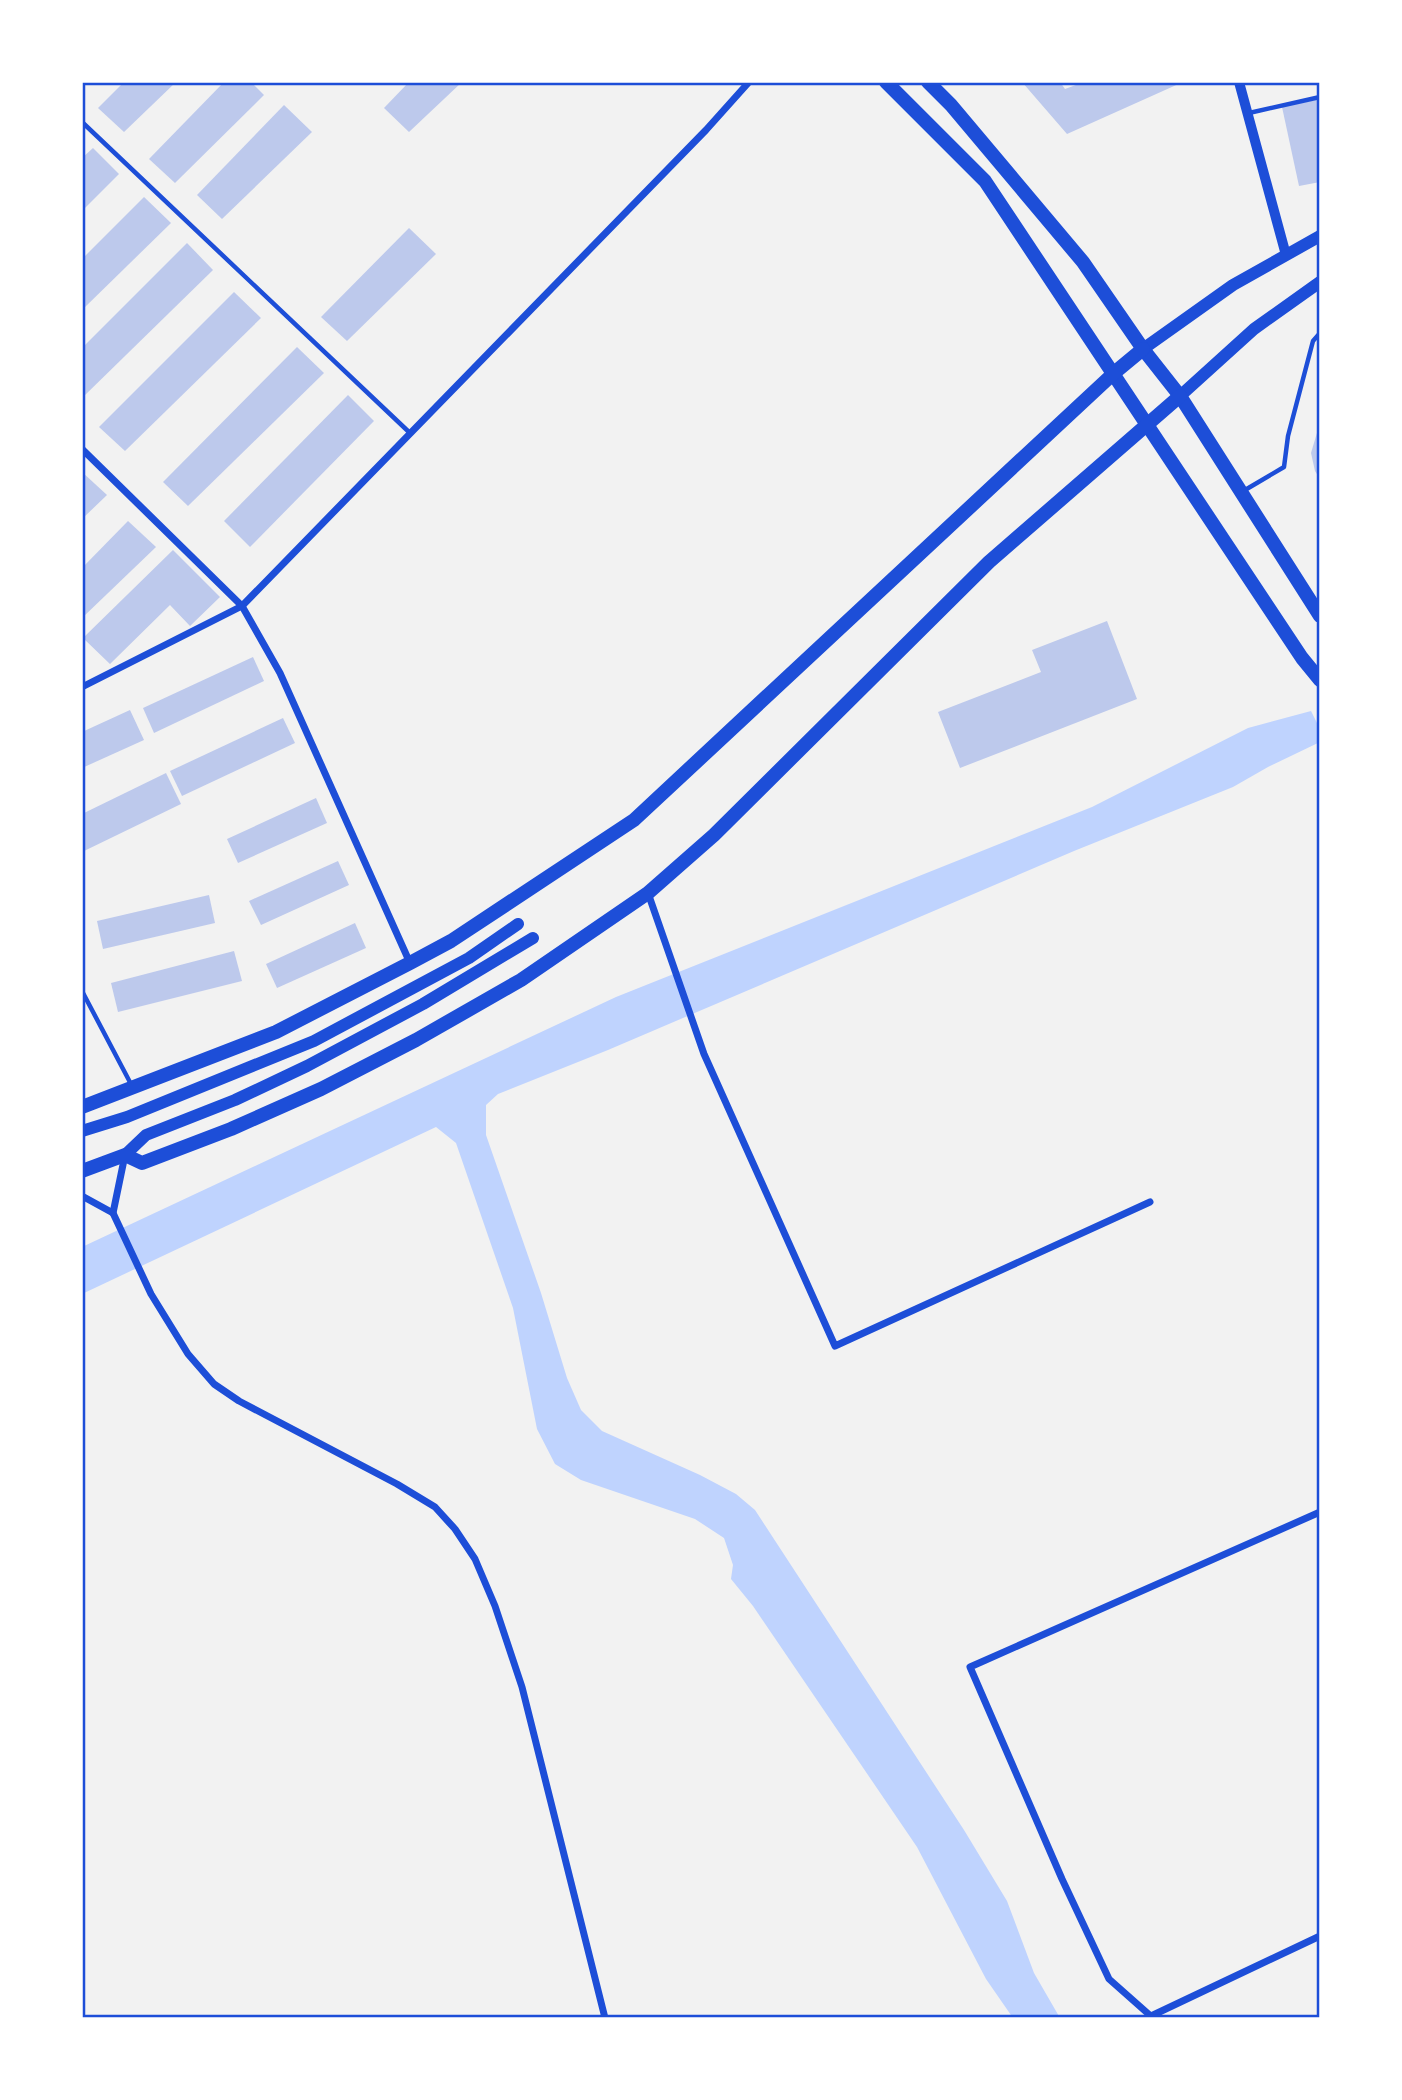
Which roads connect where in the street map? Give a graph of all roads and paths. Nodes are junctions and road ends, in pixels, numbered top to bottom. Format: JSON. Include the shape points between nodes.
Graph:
{"nodes":[{"id":1,"x":749,"y":82,"type":"edge"},
{"id":2,"x":886,"y":82,"type":"edge"},
{"id":3,"x":928,"y":82,"type":"edge"},
{"id":4,"x":1239,"y":82,"type":"edge"},
{"id":5,"x":1320,"y":97,"type":"edge"},
{"id":6,"x":1247,"y":113,"type":"junction"},
{"id":7,"x":82,"y":122,"type":"edge"},
{"id":8,"x":1320,"y":236,"type":"edge"},
{"id":9,"x":1286,"y":256,"type":"junction"},
{"id":10,"x":1320,"y":282,"type":"edge"},
{"id":11,"x":1320,"y":333,"type":"edge"},
{"id":12,"x":1143,"y":349,"type":"junction"},
{"id":13,"x":1114,"y":373,"type":"junction"},
{"id":14,"x":1180,"y":397,"type":"junction"},
{"id":15,"x":1146,"y":424,"type":"junction"},
{"id":16,"x":410,"y":433,"type":"junction"},
{"id":17,"x":82,"y":449,"type":"edge"},
{"id":18,"x":1241,"y":493,"type":"junction"},
{"id":19,"x":243,"y":606,"type":"junction"},
{"id":20,"x":1320,"y":616,"type":"edge"},
{"id":21,"x":1320,"y":680,"type":"edge"},
{"id":22,"x":82,"y":687,"type":"edge"},
{"id":23,"x":648,"y":893,"type":"junction"},
{"id":24,"x":518,"y":924,"type":"dead end"},
{"id":25,"x":533,"y":939,"type":"dead end"},
{"id":26,"x":410,"y":963,"type":"junction"},
{"id":27,"x":82,"y":990,"type":"edge"},
{"id":28,"x":133,"y":1088,"type":"junction"},
{"id":29,"x":82,"y":1107,"type":"edge"},
{"id":30,"x":82,"y":1131,"type":"edge"},
{"id":31,"x":125,"y":1155,"type":"junction"},
{"id":32,"x":82,"y":1171,"type":"edge"},
{"id":33,"x":82,"y":1196,"type":"edge"},
{"id":34,"x":1150,"y":1202,"type":"dead end"},
{"id":35,"x":113,"y":1213,"type":"junction"},
{"id":36,"x":1320,"y":1512,"type":"edge"},
{"id":37,"x":1320,"y":1936,"type":"edge"},
{"id":38,"x":1152,"y":2017,"type":"edge"},
{"id":39,"x":606,"y":2018,"type":"edge"}],
"edges":[{"from":1,"to":16,"type":"street"},
{"from":2,"to":13,"type":"main road","via":[[985,181]]},
{"from":3,"to":12,"type":"main road","via":[[1075,251]]},
{"from":4,"to":6,"type":"street"},
{"from":5,"to":6,"type":"lane"},
{"from":6,"to":9,"type":"street"},
{"from":7,"to":16,"type":"lane"},
{"from":8,"to":9,"type":"main road"},
{"from":9,"to":12,"type":"main road","via":[[1233,285]]},
{"from":10,"to":14,"type":"main road","via":[[1254,329]]},
{"from":11,"to":18,"type":"lane","via":[[1313,341],[1284,467]]},
{"from":12,"to":13,"type":"main road"},
{"from":12,"to":14,"type":"main road"},
{"from":13,"to":15,"type":"main road"},
{"from":13,"to":26,"type":"main road","via":[[634,820],[451,942]]},
{"from":14,"to":15,"type":"main road"},
{"from":14,"to":18,"type":"main road"},
{"from":15,"to":21,"type":"main road"},
{"from":15,"to":23,"type":"main road","via":[[989,562],[714,835]]},
{"from":16,"to":19,"type":"street"},
{"from":17,"to":19,"type":"street"},
{"from":18,"to":20,"type":"main road"},
{"from":19,"to":22,"type":"street"},
{"from":19,"to":26,"type":"street","via":[[280,673]]},
{"from":23,"to":31,"type":"main road","via":[[521,980],[321,1089],[142,1163]]},
{"from":23,"to":34,"type":"street","via":[[694,1027],[835,1346]]},
{"from":24,"to":30,"type":"main road","via":[[469,958],[314,1041]]},
{"from":25,"to":31,"type":"main road","via":[[307,1066],[146,1135]]},
{"from":26,"to":28,"type":"main road","via":[[276,1031]]},
{"from":27,"to":28,"type":"lane"},
{"from":28,"to":29,"type":"main road"},
{"from":31,"to":32,"type":"main road"},
{"from":31,"to":35,"type":"street"},
{"from":33,"to":35,"type":"street"},
{"from":35,"to":39,"type":"street","via":[[151,1294],[188,1354],[214,1384],[435,1507],[475,1559],[522,1687]]},
{"from":36,"to":38,"type":"street","via":[[970,1667],[1109,1979]]},
{"from":37,"to":38,"type":"street"}]}
